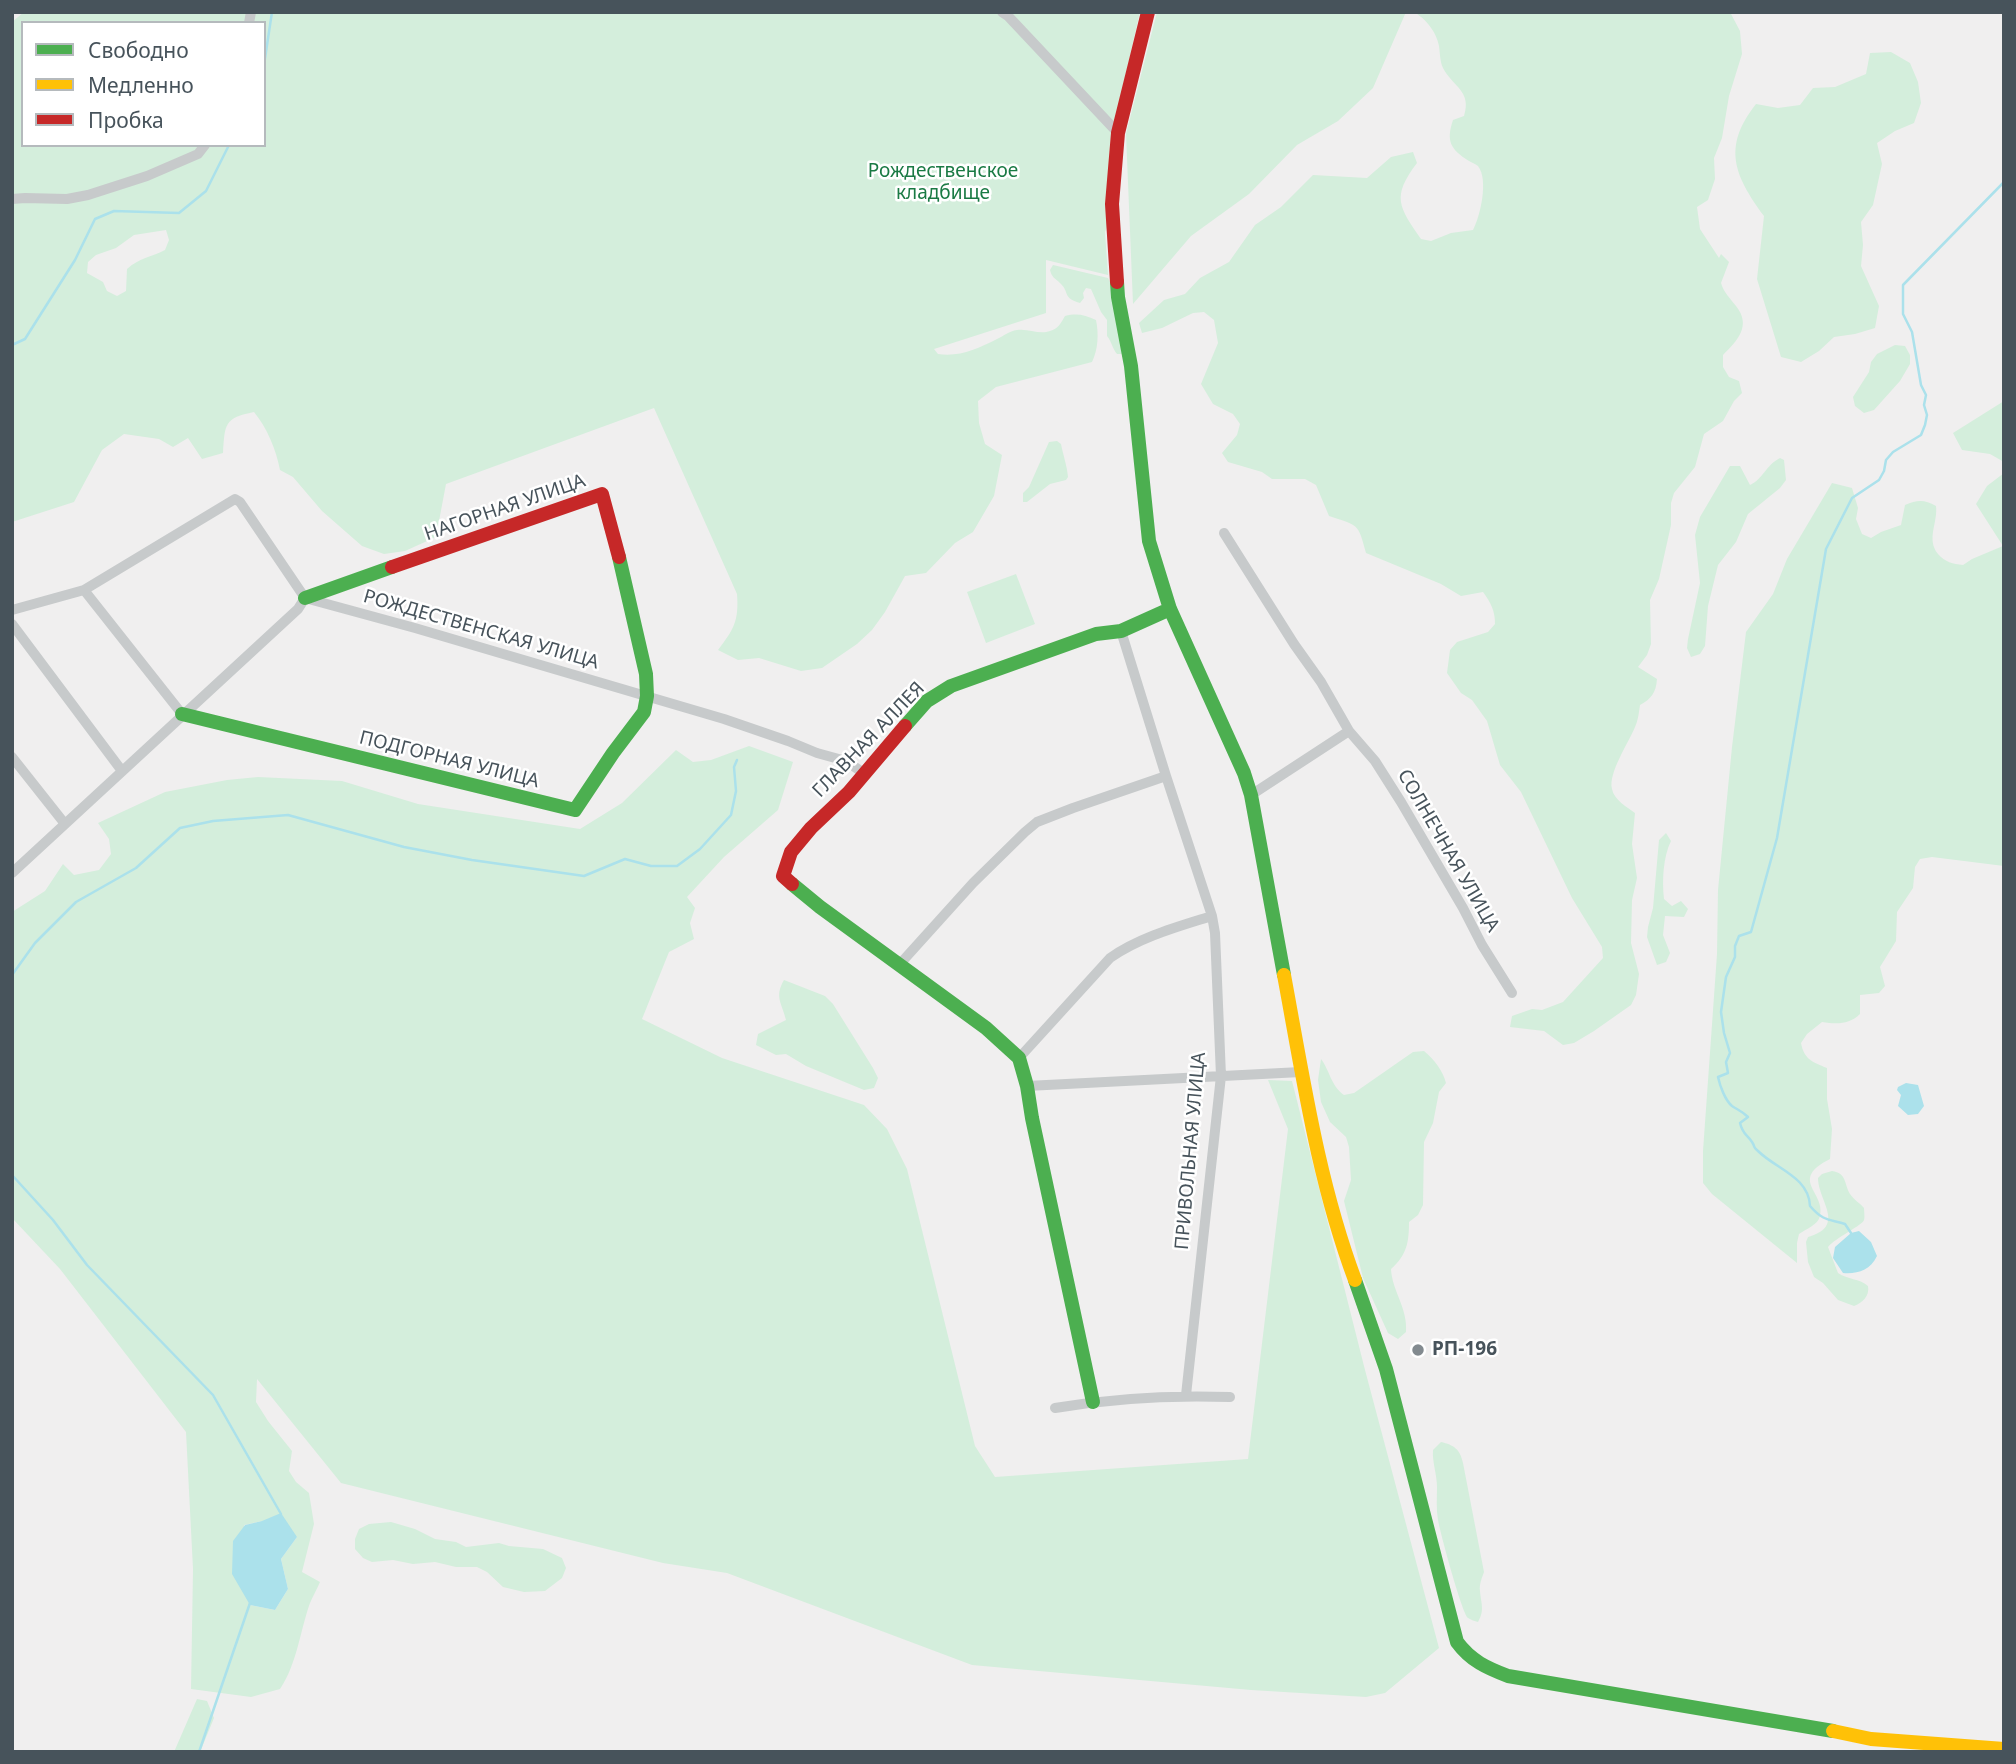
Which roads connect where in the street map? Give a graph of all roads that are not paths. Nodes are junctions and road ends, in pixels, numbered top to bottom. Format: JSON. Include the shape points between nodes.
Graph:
{"nodes":[{"id":1,"x":1002,"y":12,"type":"edge"},
{"id":2,"x":1148,"y":12,"type":"edge"},
{"id":3,"x":1118,"y":134,"type":"junction"},
{"id":4,"x":203,"y":147,"type":"edge"},
{"id":5,"x":12,"y":199,"type":"edge"},
{"id":6,"x":1224,"y":533,"type":"dead end"},
{"id":7,"x":84,"y":590,"type":"junction"},
{"id":8,"x":305,"y":598,"type":"junction"},
{"id":9,"x":1170,"y":609,"type":"junction"},
{"id":10,"x":12,"y":610,"type":"edge"},
{"id":11,"x":12,"y":624,"type":"edge"},
{"id":12,"x":1121,"y":631,"type":"junction"},
{"id":13,"x":647,"y":696,"type":"junction"},
{"id":14,"x":182,"y":715,"type":"junction"},
{"id":15,"x":1349,"y":731,"type":"junction"},
{"id":16,"x":12,"y":757,"type":"edge"},
{"id":17,"x":122,"y":771,"type":"junction"},
{"id":18,"x":865,"y":774,"type":"junction"},
{"id":19,"x":1166,"y":776,"type":"junction"},
{"id":20,"x":1251,"y":795,"type":"junction"},
{"id":21,"x":65,"y":824,"type":"junction"},
{"id":22,"x":12,"y":873,"type":"edge"},
{"id":23,"x":1212,"y":916,"type":"junction"},
{"id":24,"x":900,"y":964,"type":"junction"},
{"id":25,"x":1512,"y":993,"type":"dead end"},
{"id":26,"x":1019,"y":1058,"type":"junction"},
{"id":27,"x":1301,"y":1072,"type":"junction"},
{"id":28,"x":1221,"y":1076,"type":"junction"},
{"id":29,"x":1027,"y":1086,"type":"junction"},
{"id":30,"x":1186,"y":1395,"type":"junction"},
{"id":31,"x":1230,"y":1397,"type":"dead end"},
{"id":32,"x":1093,"y":1402,"type":"junction"},
{"id":33,"x":1055,"y":1408,"type":"dead end"},
{"id":34,"x":2004,"y":1749,"type":"edge"},
{"id":35,"x":1985,"y":1750,"type":"edge"}],
"edges":[{"from":1,"to":3,"type":"street"},
{"from":2,"to":3,"type":"street"},
{"from":3,"to":9,"type":"street","via":[[1112,204],[1118,297],[1131,366],[1149,541]]},
{"from":4,"to":5,"type":"street","via":[[198,154],[147,176],[88,195]]},
{"from":6,"to":15,"type":"street","name":"СОЛНЕЧНАЯ УЛИЦА"},
{"from":7,"to":8,"type":"street","via":[[235,499]]},
{"from":7,"to":10,"type":"street"},
{"from":7,"to":14,"type":"street"},
{"from":8,"to":13,"type":"street","name":"РОЖДЕСТВЕНСКАЯ УЛИЦА"},
{"from":8,"to":13,"type":"street","name":"НАГОРНАЯ УЛИЦА","via":[[602,494],[646,674]]},
{"from":8,"to":14,"type":"street","via":[[298,610]]},
{"from":9,"to":12,"type":"street","name":"ГЛАВНАЯ АЛЛЕЯ"},
{"from":9,"to":20,"type":"street"},
{"from":11,"to":17,"type":"street"},
{"from":12,"to":18,"type":"street","name":"ГЛАВНАЯ АЛЛЕЯ","via":[[1096,634],[951,686],[927,701]]},
{"from":12,"to":19,"type":"street","name":"ПРИВОЛЬНАЯ УЛИЦА"},
{"from":13,"to":14,"type":"street","name":"ПОДГОРНАЯ УЛИЦА","via":[[644,712],[575,810]]},
{"from":13,"to":18,"type":"street","name":"РОЖДЕСТВЕНСКАЯ УЛИЦА","via":[[846,761]]},
{"from":14,"to":17,"type":"street"},
{"from":15,"to":20,"type":"street"},
{"from":15,"to":25,"type":"street","name":"СОЛНЕЧНАЯ УЛИЦА","via":[[1401,802]]},
{"from":16,"to":21,"type":"street"},
{"from":17,"to":21,"type":"street"},
{"from":18,"to":24,"type":"street","name":"ГЛАВНАЯ АЛЛЕЯ","via":[[791,852],[783,876]]},
{"from":19,"to":23,"type":"street","name":"ПРИВОЛЬНАЯ УЛИЦА"},
{"from":19,"to":24,"type":"street","via":[[1037,822]]},
{"from":20,"to":27,"type":"street"},
{"from":21,"to":22,"type":"street"},
{"from":23,"to":26,"type":"street","via":[[1126,947],[1110,958]]},
{"from":23,"to":28,"type":"street","name":"ПРИВОЛЬНАЯ УЛИЦА"},
{"from":24,"to":26,"type":"street"},
{"from":26,"to":29,"type":"street"},
{"from":27,"to":28,"type":"street"},
{"from":27,"to":35,"type":"street","via":[[1326,1187],[1386,1369],[1452,1626],[1466,1656],[1508,1676],[1871,1738]]},
{"from":28,"to":29,"type":"street"},
{"from":28,"to":30,"type":"street","name":"ПРИВОЛЬНАЯ УЛИЦА"},
{"from":29,"to":32,"type":"street"},
{"from":30,"to":31,"type":"street"},
{"from":30,"to":32,"type":"street"},
{"from":32,"to":33,"type":"street"},
{"from":34,"to":35,"type":"street"}]}
